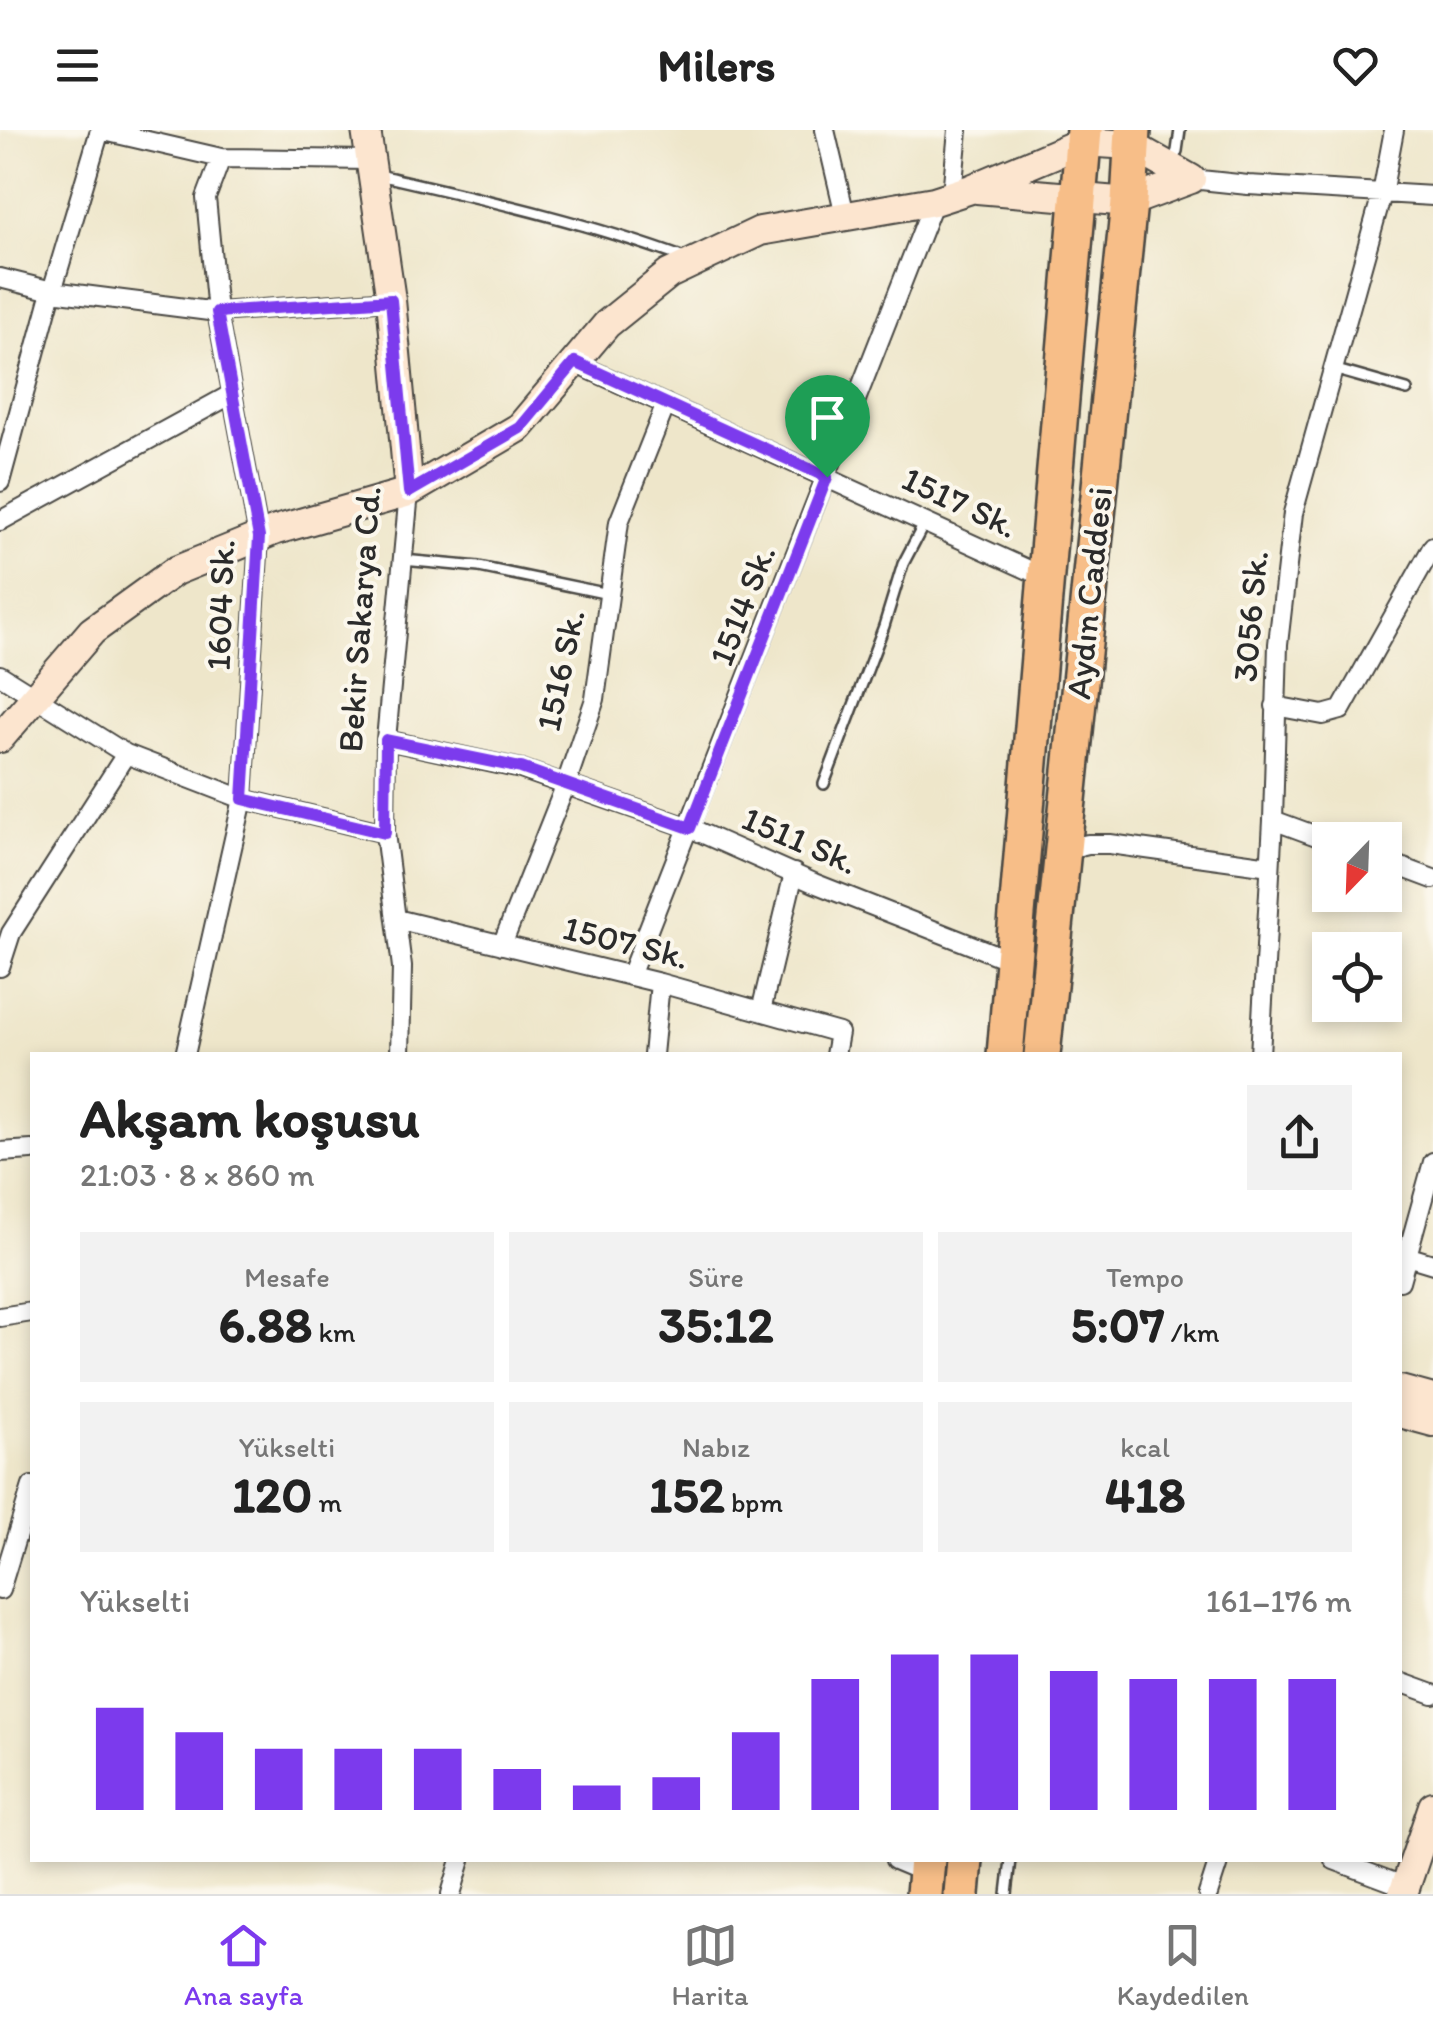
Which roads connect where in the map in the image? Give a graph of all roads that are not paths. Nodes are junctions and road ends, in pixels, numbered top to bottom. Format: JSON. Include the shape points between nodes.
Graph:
{"nodes":[{"id":1,"x":100,"y":130,"type":"edge"},
{"id":2,"x":366,"y":130,"type":"edge"},
{"id":3,"x":826,"y":130,"type":"edge"},
{"id":4,"x":958,"y":130,"type":"edge"},
{"id":5,"x":1180,"y":130,"type":"edge"},
{"id":6,"x":1394,"y":130,"type":"edge"},
{"id":7,"x":1083,"y":136,"type":"edge"},
{"id":8,"x":1132,"y":138,"type":"edge"},
{"id":9,"x":221,"y":158,"type":"junction"},
{"id":10,"x":371,"y":167,"type":"junction"},
{"id":11,"x":1180,"y":173,"type":"junction"},
{"id":12,"x":953,"y":194,"type":"junction"},
{"id":13,"x":1382,"y":194,"type":"junction"},
{"id":14,"x":1433,"y":196,"type":"edge"},
{"id":15,"x":1078,"y":197,"type":"junction"},
{"id":16,"x":1128,"y":202,"type":"junction"},
{"id":17,"x":845,"y":215,"type":"junction"},
{"id":18,"x":694,"y":262,"type":"junction"},
{"id":19,"x":0,"y":278,"type":"edge"},
{"id":20,"x":52,"y":291,"type":"junction"},
{"id":21,"x":391,"y":300,"type":"junction"},
{"id":22,"x":217,"y":312,"type":"junction"},
{"id":23,"x":575,"y":362,"type":"junction"},
{"id":24,"x":1333,"y":370,"type":"junction"},
{"id":25,"x":1407,"y":390,"type":"dead end"},
{"id":26,"x":232,"y":394,"type":"junction"},
{"id":27,"x":666,"y":404,"type":"junction"},
{"id":28,"x":827,"y":477,"type":"junction"},
{"id":29,"x":0,"y":482,"type":"edge"},
{"id":30,"x":409,"y":492,"type":"junction"},
{"id":31,"x":0,"y":522,"type":"edge"},
{"id":32,"x":924,"y":522,"type":"junction"},
{"id":33,"x":259,"y":537,"type":"junction"},
{"id":34,"x":1433,"y":546,"type":"edge"},
{"id":35,"x":403,"y":560,"type":"junction"},
{"id":36,"x":1044,"y":577,"type":"junction"},
{"id":37,"x":609,"y":594,"type":"junction"},
{"id":38,"x":0,"y":675,"type":"edge"},
{"id":39,"x":36,"y":696,"type":"junction"},
{"id":40,"x":1275,"y":706,"type":"junction"},
{"id":41,"x":0,"y":738,"type":"edge"},
{"id":42,"x":386,"y":740,"type":"junction"},
{"id":43,"x":126,"y":754,"type":"junction"},
{"id":44,"x":566,"y":784,"type":"junction"},
{"id":45,"x":824,"y":784,"type":"dead end"},
{"id":46,"x":243,"y":799,"type":"junction"},
{"id":47,"x":1273,"y":820,"type":"junction"},
{"id":48,"x":690,"y":828,"type":"junction"},
{"id":49,"x":385,"y":833,"type":"junction"},
{"id":50,"x":1312,"y":834,"type":"edge"},
{"id":51,"x":1063,"y":850,"type":"junction"},
{"id":52,"x":1270,"y":866,"type":"junction"},
{"id":53,"x":1402,"y":867,"type":"edge"},
{"id":54,"x":794,"y":874,"type":"junction"},
{"id":55,"x":1433,"y":879,"type":"edge"},
{"id":56,"x":396,"y":919,"type":"junction"},
{"id":57,"x":502,"y":945,"type":"junction"},
{"id":58,"x":1012,"y":961,"type":"junction"},
{"id":59,"x":0,"y":967,"type":"edge"},
{"id":60,"x":630,"y":976,"type":"junction"},
{"id":61,"x":660,"y":983,"type":"junction"},
{"id":62,"x":761,"y":1011,"type":"junction"},
{"id":63,"x":186,"y":1052,"type":"edge"},
{"id":64,"x":400,"y":1052,"type":"edge"},
{"id":65,"x":652,"y":1052,"type":"edge"},
{"id":66,"x":836,"y":1052,"type":"edge"},
{"id":67,"x":1004,"y":1052,"type":"edge"},
{"id":68,"x":1042,"y":1052,"type":"edge"},
{"id":69,"x":1260,"y":1052,"type":"edge"},
{"id":70,"x":30,"y":1150,"type":"edge"},
{"id":71,"x":0,"y":1152,"type":"edge"},
{"id":72,"x":1433,"y":1162,"type":"edge"},
{"id":73,"x":1403,"y":1255,"type":"edge"},
{"id":74,"x":1433,"y":1264,"type":"edge"},
{"id":75,"x":30,"y":1312,"type":"edge"},
{"id":76,"x":0,"y":1317,"type":"edge"},
{"id":77,"x":1402,"y":1391,"type":"edge"},
{"id":78,"x":1433,"y":1399,"type":"edge"},
{"id":79,"x":1402,"y":1414,"type":"edge"},
{"id":80,"x":1433,"y":1422,"type":"edge"},
{"id":81,"x":30,"y":1492,"type":"edge"},
{"id":82,"x":0,"y":1588,"type":"edge"},
{"id":83,"x":1402,"y":1683,"type":"edge"},
{"id":84,"x":1433,"y":1694,"type":"edge"},
{"id":85,"x":1433,"y":1806,"type":"edge"},
{"id":86,"x":1428,"y":1839,"type":"edge"},
{"id":87,"x":460,"y":1862,"type":"edge"},
{"id":88,"x":965,"y":1862,"type":"edge"},
{"id":89,"x":1012,"y":1862,"type":"edge"},
{"id":90,"x":1217,"y":1862,"type":"edge"},
{"id":91,"x":1339,"y":1862,"type":"edge"},
{"id":92,"x":1404,"y":1891,"type":"edge"},
{"id":93,"x":451,"y":1894,"type":"edge"},
{"id":94,"x":962,"y":1894,"type":"edge"},
{"id":95,"x":1007,"y":1894,"type":"edge"},
{"id":96,"x":1208,"y":1894,"type":"edge"}],
"edges":[{"from":1,"to":9,"type":"street"},
{"from":1,"to":20,"type":"street"},
{"from":2,"to":10,"type":"street","name":"Bekir Sakarya Cd."},
{"from":3,"to":17,"type":"street"},
{"from":4,"to":12,"type":"street","name":"1514 Sk."},
{"from":5,"to":11,"type":"lane"},
{"from":6,"to":13,"type":"street","name":"3056 Sk."},
{"from":7,"to":8,"type":"street"},
{"from":7,"to":12,"type":"street"},
{"from":7,"to":15,"type":"highway","name":"Aydın Caddesi"},
{"from":8,"to":11,"type":"street"},
{"from":8,"to":16,"type":"highway","name":"Aydın Caddesi"},
{"from":9,"to":10,"type":"street"},
{"from":9,"to":22,"type":"street","name":"1604 Sk.","via":[[206,198]]},
{"from":10,"to":18,"type":"lane"},
{"from":10,"to":21,"type":"street","name":"Bekir Sakarya Cd."},
{"from":11,"to":13,"type":"street","via":[[1248,186]]},
{"from":11,"to":16,"type":"street"},
{"from":12,"to":15,"type":"street"},
{"from":12,"to":17,"type":"street"},
{"from":12,"to":28,"type":"street","name":"1514 Sk."},
{"from":13,"to":14,"type":"street"},
{"from":13,"to":24,"type":"street","name":"3056 Sk."},
{"from":15,"to":16,"type":"street"},
{"from":15,"to":36,"type":"highway","name":"Aydın Caddesi"},
{"from":16,"to":51,"type":"highway","name":"Aydın Caddesi"},
{"from":17,"to":18,"type":"street","via":[[760,230]]},
{"from":18,"to":23,"type":"street","via":[[607,324]]},
{"from":19,"to":20,"type":"street"},
{"from":20,"to":22,"type":"street"},
{"from":20,"to":29,"type":"street"},
{"from":21,"to":22,"type":"street"},
{"from":21,"to":30,"type":"street","name":"Bekir Sakarya Cd."},
{"from":22,"to":26,"type":"street","name":"1604 Sk."},
{"from":23,"to":27,"type":"street","name":"1517 Sk."},
{"from":23,"to":30,"type":"street","via":[[520,428]]},
{"from":24,"to":25,"type":"lane"},
{"from":24,"to":40,"type":"street","name":"3056 Sk.","via":[[1293,513]]},
{"from":26,"to":31,"type":"street"},
{"from":26,"to":33,"type":"street","name":"1604 Sk."},
{"from":27,"to":28,"type":"street","name":"1517 Sk."},
{"from":27,"to":37,"type":"street","name":"1516 Sk.","via":[[619,522]]},
{"from":28,"to":32,"type":"street","name":"1517 Sk."},
{"from":28,"to":48,"type":"street","name":"1514 Sk."},
{"from":30,"to":33,"type":"street"},
{"from":30,"to":35,"type":"street","name":"Bekir Sakarya Cd."},
{"from":32,"to":36,"type":"street","name":"1517 Sk."},
{"from":32,"to":45,"type":"lane"},
{"from":33,"to":39,"type":"street","via":[[175,571],[92,631]]},
{"from":33,"to":46,"type":"street","name":"1604 Sk."},
{"from":34,"to":40,"type":"street","via":[[1341,710],[1322,715]]},
{"from":35,"to":37,"type":"lane","via":[[478,567]]},
{"from":35,"to":42,"type":"street","name":"Bekir Sakarya Cd."},
{"from":36,"to":58,"type":"highway","name":"Aydın Caddesi"},
{"from":37,"to":44,"type":"street","name":"1516 Sk.","via":[[595,699]]},
{"from":38,"to":39,"type":"street"},
{"from":39,"to":41,"type":"street"},
{"from":39,"to":43,"type":"street"},
{"from":40,"to":47,"type":"street","name":"3056 Sk."},
{"from":42,"to":44,"type":"street","name":"1511 Sk."},
{"from":42,"to":49,"type":"street","name":"Bekir Sakarya Cd."},
{"from":43,"to":46,"type":"street"},
{"from":43,"to":59,"type":"street","via":[[11,932]]},
{"from":44,"to":48,"type":"street","name":"1511 Sk."},
{"from":44,"to":57,"type":"street","name":"1516 Sk."},
{"from":46,"to":49,"type":"street"},
{"from":46,"to":63,"type":"street","name":"1604 Sk."},
{"from":47,"to":50,"type":"street"},
{"from":47,"to":52,"type":"street","name":"3056 Sk."},
{"from":48,"to":54,"type":"street","name":"1511 Sk."},
{"from":48,"to":60,"type":"street","name":"1514 Sk."},
{"from":49,"to":56,"type":"street","name":"Bekir Sakarya Cd."},
{"from":51,"to":52,"type":"street","via":[[1110,844]]},
{"from":51,"to":68,"type":"highway","name":"Aydın Caddesi"},
{"from":52,"to":69,"type":"street","name":"3056 Sk."},
{"from":53,"to":55,"type":"street"},
{"from":54,"to":58,"type":"street","name":"1511 Sk."},
{"from":54,"to":62,"type":"street"},
{"from":56,"to":57,"type":"street","name":"1507 Sk."},
{"from":56,"to":64,"type":"street","name":"Bekir Sakarya Cd."},
{"from":57,"to":60,"type":"street","name":"1507 Sk."},
{"from":58,"to":67,"type":"highway","name":"Aydın Caddesi"},
{"from":60,"to":61,"type":"street","name":"1507 Sk."},
{"from":61,"to":62,"type":"street","name":"1507 Sk."},
{"from":61,"to":65,"type":"street"},
{"from":62,"to":66,"type":"street","name":"1507 Sk.","via":[[839,1033]]},
{"from":70,"to":71,"type":"street"},
{"from":72,"to":73,"type":"street"},
{"from":73,"to":74,"type":"street"},
{"from":75,"to":76,"type":"street"},
{"from":77,"to":78,"type":"street"},
{"from":79,"to":80,"type":"street"},
{"from":81,"to":82,"type":"street"},
{"from":83,"to":84,"type":"street"},
{"from":85,"to":86,"type":"street"},
{"from":86,"to":92,"type":"street"},
{"from":87,"to":93,"type":"street"},
{"from":88,"to":94,"type":"highway"},
{"from":89,"to":95,"type":"lane"},
{"from":90,"to":96,"type":"street"},
{"from":91,"to":92,"type":"street"}]}
